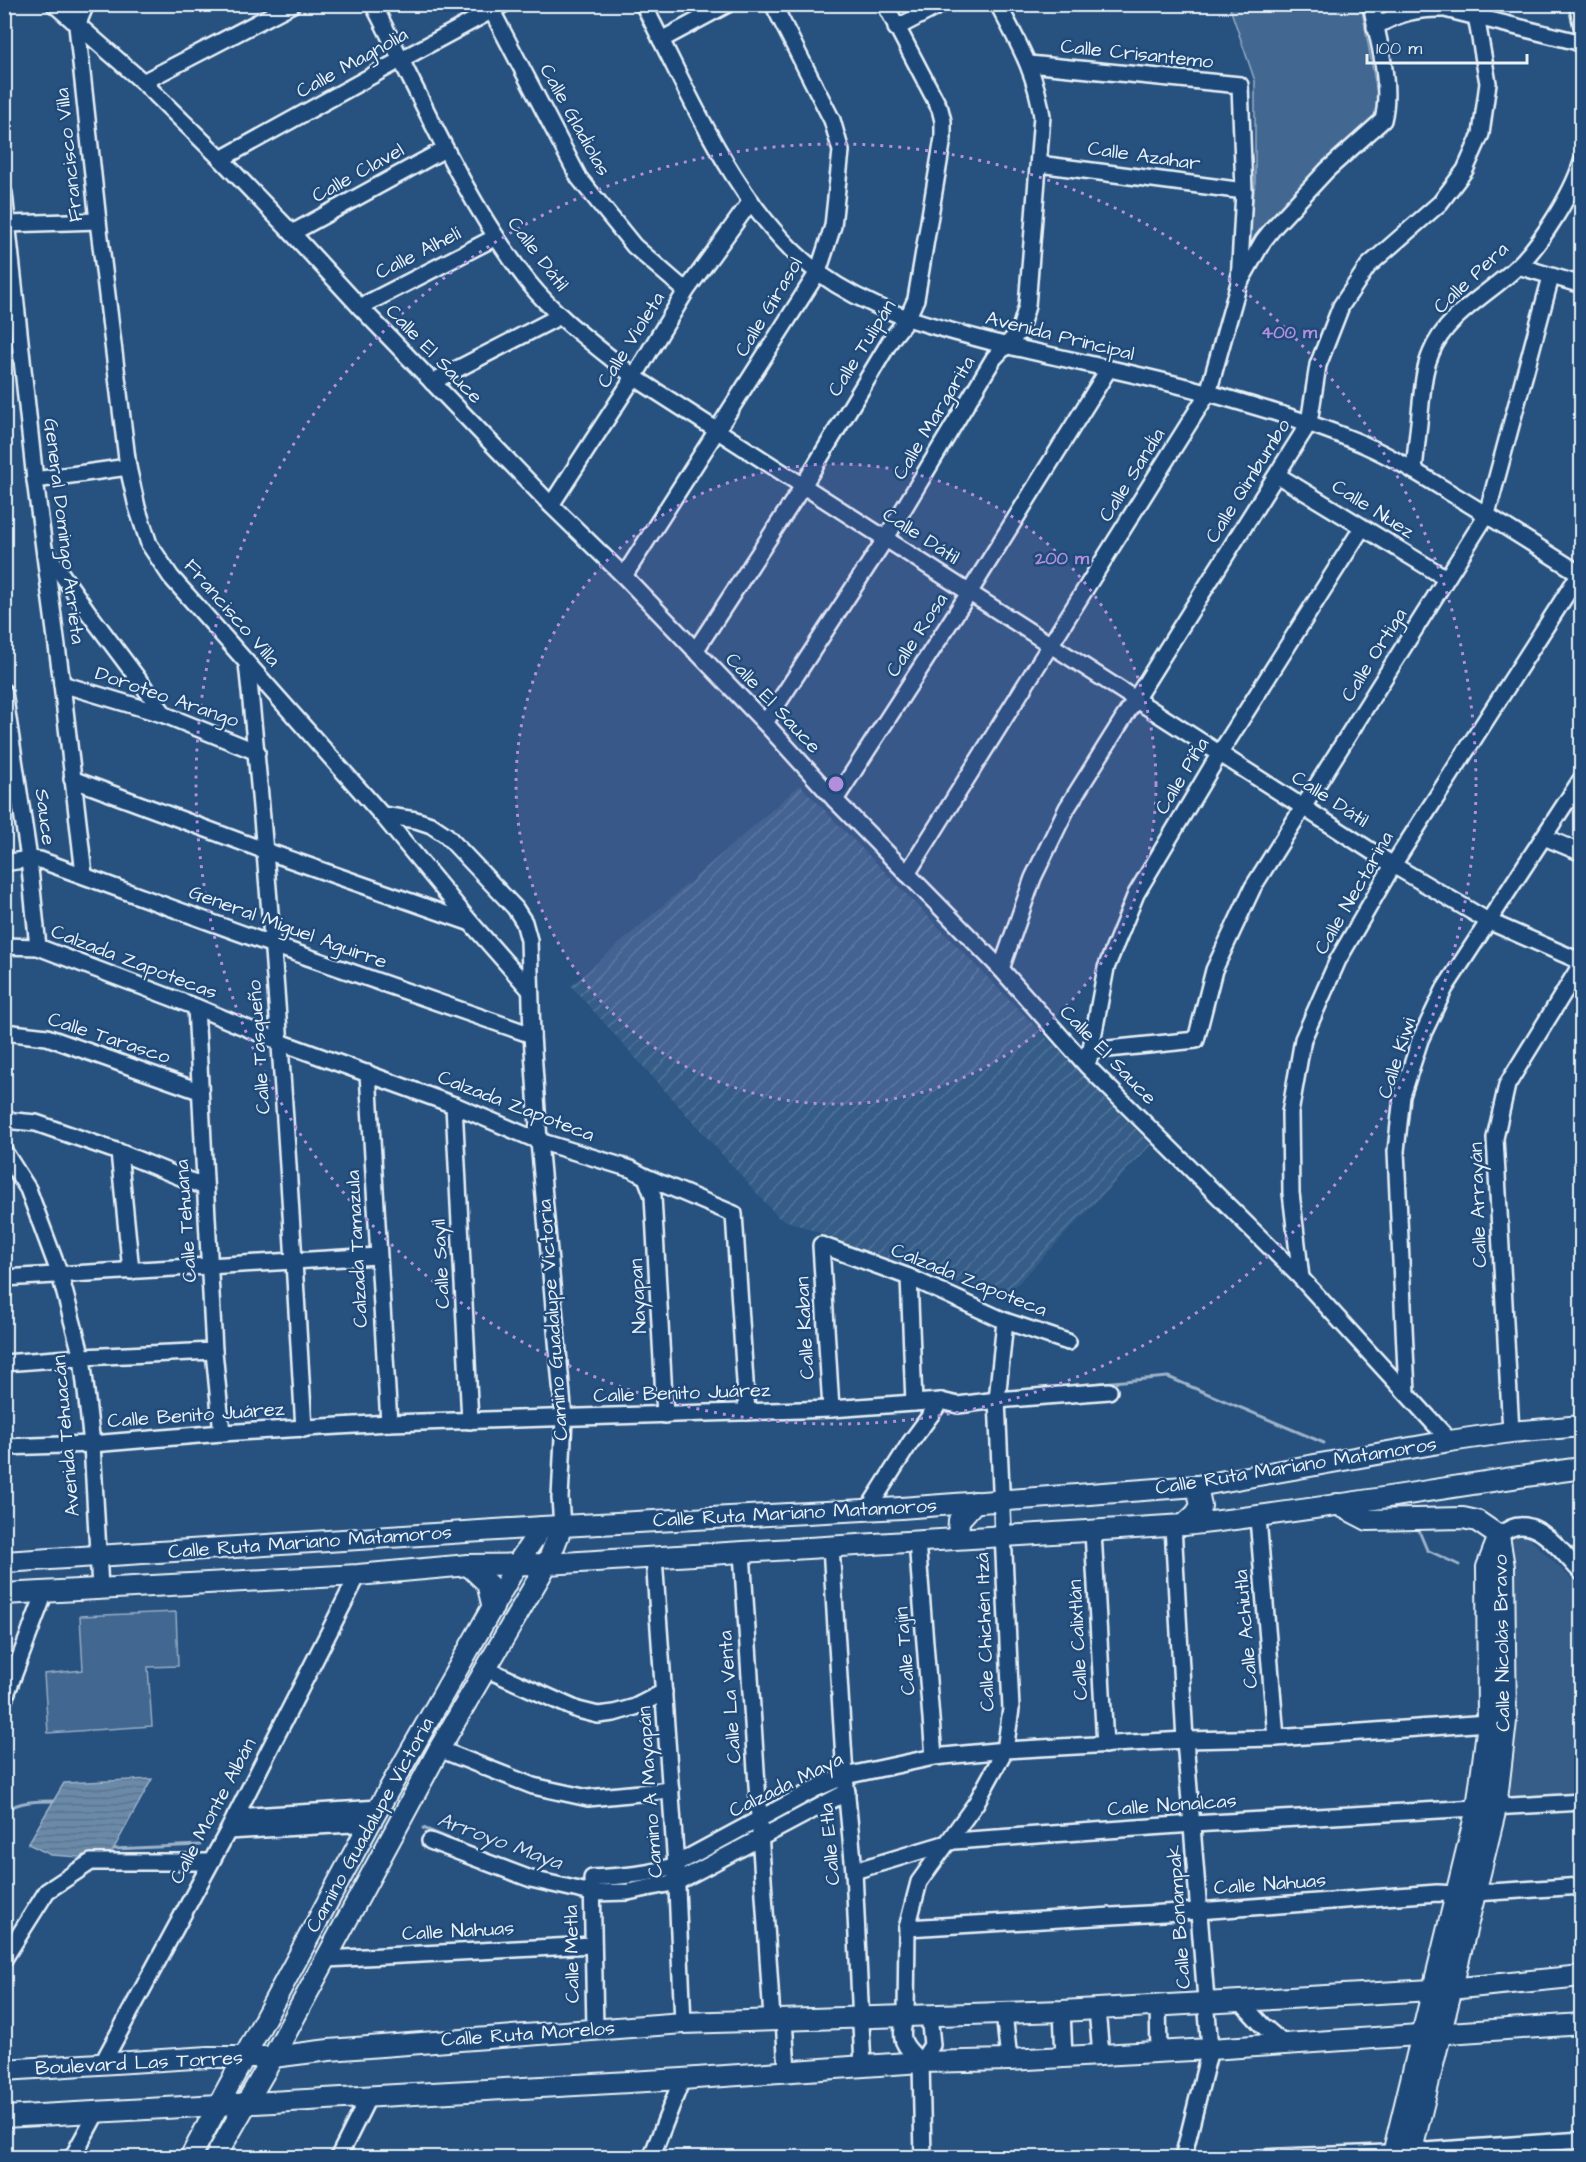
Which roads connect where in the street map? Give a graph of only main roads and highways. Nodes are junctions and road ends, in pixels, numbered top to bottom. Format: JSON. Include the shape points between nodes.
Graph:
{"nodes":[{"id":1,"x":1581,"y":1426,"type":"edge"},
{"id":2,"x":1581,"y":1467,"type":"edge"},
{"id":3,"x":1197,"y":1486,"type":"junction"},
{"id":4,"x":975,"y":1502,"type":"junction"},
{"id":5,"x":1336,"y":1504,"type":"junction"},
{"id":6,"x":1178,"y":1525,"type":"junction"},
{"id":7,"x":552,"y":1526,"type":"junction"},
{"id":8,"x":1498,"y":1536,"type":"junction"},
{"id":9,"x":958,"y":1538,"type":"junction"},
{"id":10,"x":4,"y":1562,"type":"edge"},
{"id":11,"x":517,"y":1564,"type":"junction"},
{"id":12,"x":547,"y":1564,"type":"junction"},
{"id":13,"x":468,"y":1565,"type":"junction"},
{"id":14,"x":4,"y":1594,"type":"edge"},
{"id":15,"x":493,"y":1608,"type":"junction"},
{"id":16,"x":1487,"y":1808,"type":"junction"},
{"id":17,"x":1581,"y":1976,"type":"edge"},
{"id":18,"x":1442,"y":1989,"type":"junction"},
{"id":19,"x":1581,"y":2024,"type":"edge"},
{"id":20,"x":1431,"y":2034,"type":"junction"},
{"id":21,"x":244,"y":2057,"type":"junction"},
{"id":22,"x":273,"y":2057,"type":"junction"},
{"id":23,"x":4,"y":2070,"type":"edge"},
{"id":24,"x":245,"y":2103,"type":"junction"},
{"id":25,"x":219,"y":2106,"type":"junction"},
{"id":26,"x":4,"y":2117,"type":"edge"},
{"id":27,"x":1401,"y":2155,"type":"edge"},
{"id":28,"x":190,"y":2157,"type":"edge"},
{"id":29,"x":215,"y":2157,"type":"edge"}],
"edges":[{"from":1,"to":3,"type":"main road","name":"Calle Ruta Mariano Matamoros","via":[[1450,1441]]},
{"from":2,"to":5,"type":"main road","name":"Calle Ruta Mariano Matamoros"},
{"from":3,"to":4,"type":"main road","name":"Calle Ruta Mariano Matamoros"},
{"from":3,"to":6,"type":"main road","via":[[1201,1506],[1195,1515]]},
{"from":4,"to":7,"type":"main road","name":"Calle Ruta Mariano Matamoros"},
{"from":4,"to":9,"type":"main road","via":[[959,1520]]},
{"from":5,"to":6,"type":"main road","name":"Calle Ruta Mariano Matamoros","via":[[1258,1518]]},
{"from":5,"to":8,"type":"main road","via":[[1368,1520],[1463,1518],[1477,1521]]},
{"from":6,"to":9,"type":"main road","name":"Calle Ruta Mariano Matamoros"},
{"from":7,"to":10,"type":"main road","name":"Calle Ruta Mariano Matamoros"},
{"from":7,"to":11,"type":"main road","name":"Camino Guadalupe Victoria"},
{"from":7,"to":12,"type":"main road","name":"Camino Guadalupe Victoria"},
{"from":8,"to":16,"type":"main road","name":"Calle Nicolás Bravo","via":[[1487,1567]]},
{"from":8,"to":16,"type":"main road","name":"Calle Nicolás Bravo","via":[[1504,1567],[1506,1721]]},
{"from":9,"to":12,"type":"main road","name":"Calle Ruta Mariano Matamoros"},
{"from":11,"to":12,"type":"main road","name":"Calle Ruta Mariano Matamoros"},
{"from":11,"to":13,"type":"main road","name":"Calle Ruta Mariano Matamoros"},
{"from":11,"to":15,"type":"main road","name":"Camino Guadalupe Victoria"},
{"from":12,"to":22,"type":"main road","name":"Camino Guadalupe Victoria","via":[[439,1749]]},
{"from":13,"to":14,"type":"main road","name":"Calle Ruta Mariano Matamoros","via":[[358,1575]]},
{"from":13,"to":15,"type":"main road","via":[[487,1583]]},
{"from":15,"to":21,"type":"main road","name":"Camino Guadalupe Victoria","via":[[374,1816]]},
{"from":16,"to":18,"type":"main road","name":"Calle Nicolás Bravo"},
{"from":17,"to":18,"type":"main road","name":"Calle Ruta Morelos"},
{"from":18,"to":20,"type":"main road","name":"Calle Nicolás Bravo"},
{"from":18,"to":22,"type":"main road","name":"Calle Ruta Morelos","via":[[1062,2011],[683,2023]]},
{"from":19,"to":20,"type":"main road"},
{"from":20,"to":24,"type":"main road"},
{"from":20,"to":27,"type":"main road","name":"Calle Nicolás Bravo"},
{"from":21,"to":22,"type":"main road","name":"Boulevard Las Torres"},
{"from":21,"to":23,"type":"main road","name":"Boulevard Las Torres"},
{"from":21,"to":25,"type":"main road","name":"Camino Guadalupe Victoria"},
{"from":22,"to":24,"type":"main road","name":"Camino Guadalupe Victoria"},
{"from":24,"to":25,"type":"main road"},
{"from":24,"to":29,"type":"main road","name":"Camino Guadalupe Victoria"},
{"from":25,"to":26,"type":"main road"},
{"from":25,"to":28,"type":"main road","name":"Camino Guadalupe Victoria"}]}
